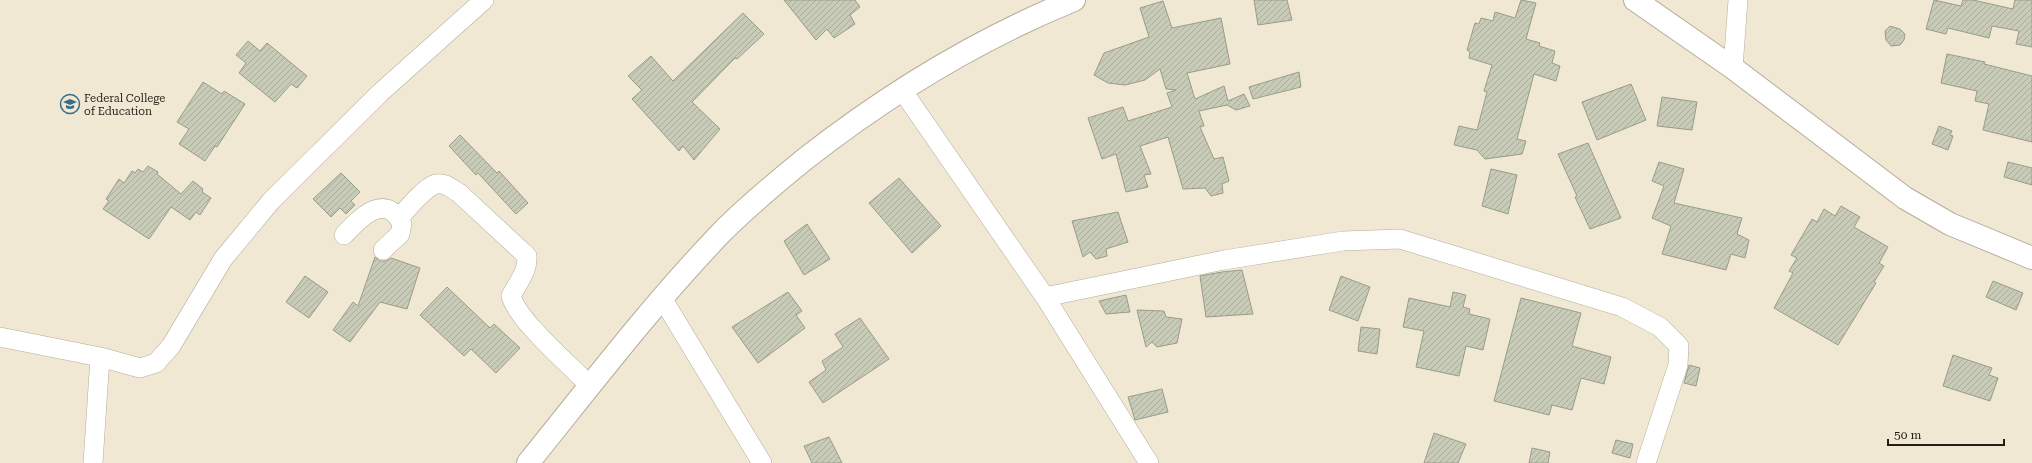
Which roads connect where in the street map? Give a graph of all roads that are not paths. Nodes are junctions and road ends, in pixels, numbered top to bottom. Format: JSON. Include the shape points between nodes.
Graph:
{"nodes":[{"id":1,"x":484,"y":0,"type":"edge"},
{"id":2,"x":1074,"y":0,"type":"edge"},
{"id":3,"x":1635,"y":0,"type":"edge"},
{"id":4,"x":1738,"y":0,"type":"edge"},
{"id":5,"x":1733,"y":68,"type":"junction"},
{"id":6,"x":902,"y":90,"type":"junction"},
{"id":7,"x":399,"y":218,"type":"junction"},
{"id":8,"x":344,"y":235,"type":"dead end"},
{"id":9,"x":383,"y":250,"type":"dead end"},
{"id":10,"x":2032,"y":258,"type":"edge"},
{"id":11,"x":1045,"y":297,"type":"junction"},
{"id":12,"x":662,"y":298,"type":"junction"},
{"id":13,"x":0,"y":337,"type":"edge"},
{"id":14,"x":100,"y":357,"type":"junction"},
{"id":15,"x":590,"y":386,"type":"junction"},
{"id":16,"x":94,"y":463,"type":"edge"},
{"id":17,"x":528,"y":463,"type":"edge"},
{"id":18,"x":762,"y":463,"type":"edge"},
{"id":19,"x":1149,"y":463,"type":"edge"},
{"id":20,"x":1646,"y":463,"type":"edge"}],
"edges":[{"from":1,"to":14,"type":"street","via":[[381,92],[271,201],[223,259],[171,346],[156,363],[140,368]]},
{"from":2,"to":6,"type":"main road","via":[[973,46]]},
{"from":3,"to":5,"type":"main road"},
{"from":4,"to":5,"type":"street"},
{"from":5,"to":10,"type":"main road","via":[[1904,198],[1950,224]]},
{"from":6,"to":11,"type":"street"},
{"from":6,"to":12,"type":"main road","via":[[834,137],[752,203]]},
{"from":7,"to":8,"type":"street","via":[[386,208],[377,208],[365,214]]},
{"from":7,"to":9,"type":"street","via":[[402,224],[400,234]]},
{"from":7,"to":15,"type":"street","via":[[436,184],[446,185],[459,193],[527,256],[528,266],[511,296],[514,306],[530,326]]},
{"from":11,"to":19,"type":"street"},
{"from":11,"to":20,"type":"street","via":[[1231,259],[1343,241],[1400,240],[1622,307],[1660,327],[1679,346],[1678,365]]},
{"from":12,"to":15,"type":"main road"},
{"from":12,"to":18,"type":"street"},
{"from":13,"to":14,"type":"street"},
{"from":14,"to":16,"type":"street"},
{"from":15,"to":17,"type":"main road"}]}
